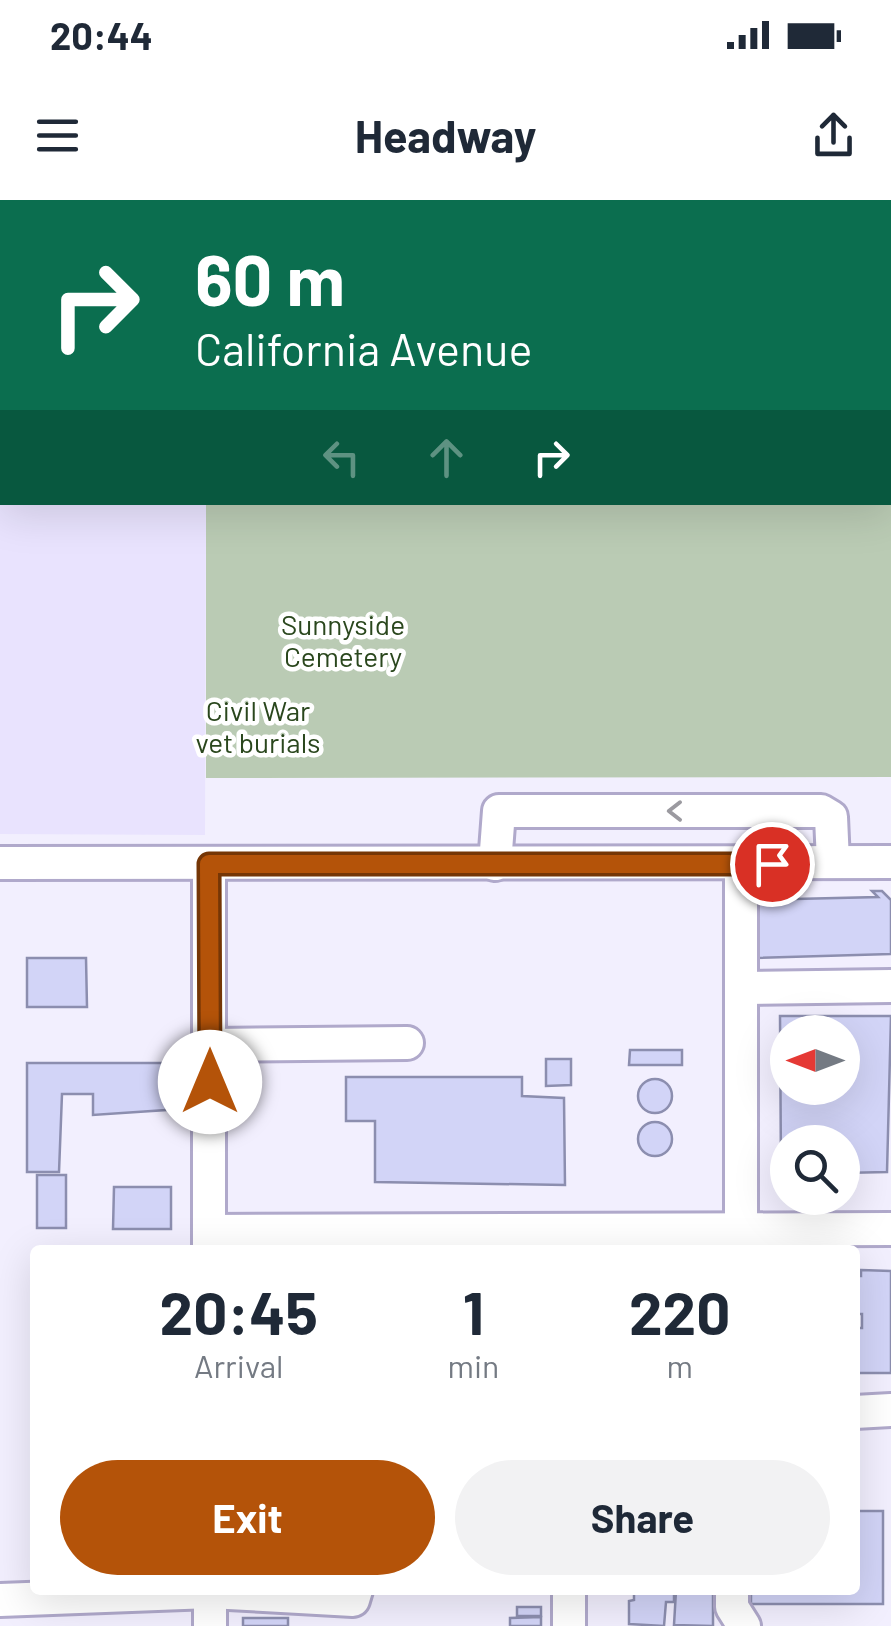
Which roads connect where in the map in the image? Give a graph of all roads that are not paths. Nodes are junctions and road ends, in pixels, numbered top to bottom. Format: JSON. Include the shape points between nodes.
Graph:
{"nodes":[{"id":1,"x":832,"y":862,"type":"junction"},
{"id":2,"x":891,"y":862,"type":"edge"},
{"id":3,"x":0,"y":863,"type":"edge"},
{"id":4,"x":209,"y":864,"type":"junction"},
{"id":5,"x":495,"y":864,"type":"junction"},
{"id":6,"x":741,"y":864,"type":"junction"},
{"id":7,"x":891,"y":986,"type":"edge"},
{"id":8,"x":742,"y":988,"type":"junction"},
{"id":9,"x":407,"y":1043,"type":"dead end"},
{"id":10,"x":210,"y":1045,"type":"junction"},
{"id":11,"x":741,"y":1228,"type":"junction"},
{"id":12,"x":891,"y":1229,"type":"edge"},
{"id":13,"x":568,"y":1239,"type":"edge"},
{"id":14,"x":209,"y":1240,"type":"edge"},
{"id":15,"x":386,"y":1240,"type":"edge"},
{"id":16,"x":891,"y":1410,"type":"edge"},
{"id":17,"x":860,"y":1412,"type":"edge"},
{"id":18,"x":117,"y":1595,"type":"edge"},
{"id":19,"x":210,"y":1595,"type":"edge"},
{"id":20,"x":274,"y":1595,"type":"edge"},
{"id":21,"x":354,"y":1595,"type":"edge"},
{"id":22,"x":569,"y":1595,"type":"edge"},
{"id":23,"x":732,"y":1595,"type":"edge"},
{"id":24,"x":0,"y":1600,"type":"edge"},
{"id":25,"x":210,"y":1626,"type":"edge"},
{"id":26,"x":569,"y":1626,"type":"edge"},
{"id":27,"x":744,"y":1626,"type":"edge"}],
"edges":[{"from":1,"to":2,"type":"street"},
{"from":1,"to":5,"type":"street","one_way":true,"via":[[831,817],[820,812],[498,811]]},
{"from":1,"to":6,"type":"street"},
{"from":3,"to":4,"type":"street"},
{"from":4,"to":5,"type":"street"},
{"from":4,"to":10,"type":"street"},
{"from":5,"to":6,"type":"street"},
{"from":6,"to":8,"type":"street"},
{"from":7,"to":8,"type":"street"},
{"from":8,"to":11,"type":"street"},
{"from":9,"to":10,"type":"street"},
{"from":10,"to":14,"type":"street"},
{"from":11,"to":12,"type":"street"},
{"from":11,"to":13,"type":"street"},
{"from":13,"to":15,"type":"street"},
{"from":14,"to":15,"type":"street"},
{"from":16,"to":17,"type":"street"},
{"from":18,"to":24,"type":"street"},
{"from":19,"to":25,"type":"street"},
{"from":20,"to":21,"type":"street"},
{"from":22,"to":26,"type":"street"},
{"from":23,"to":27,"type":"street"}]}
